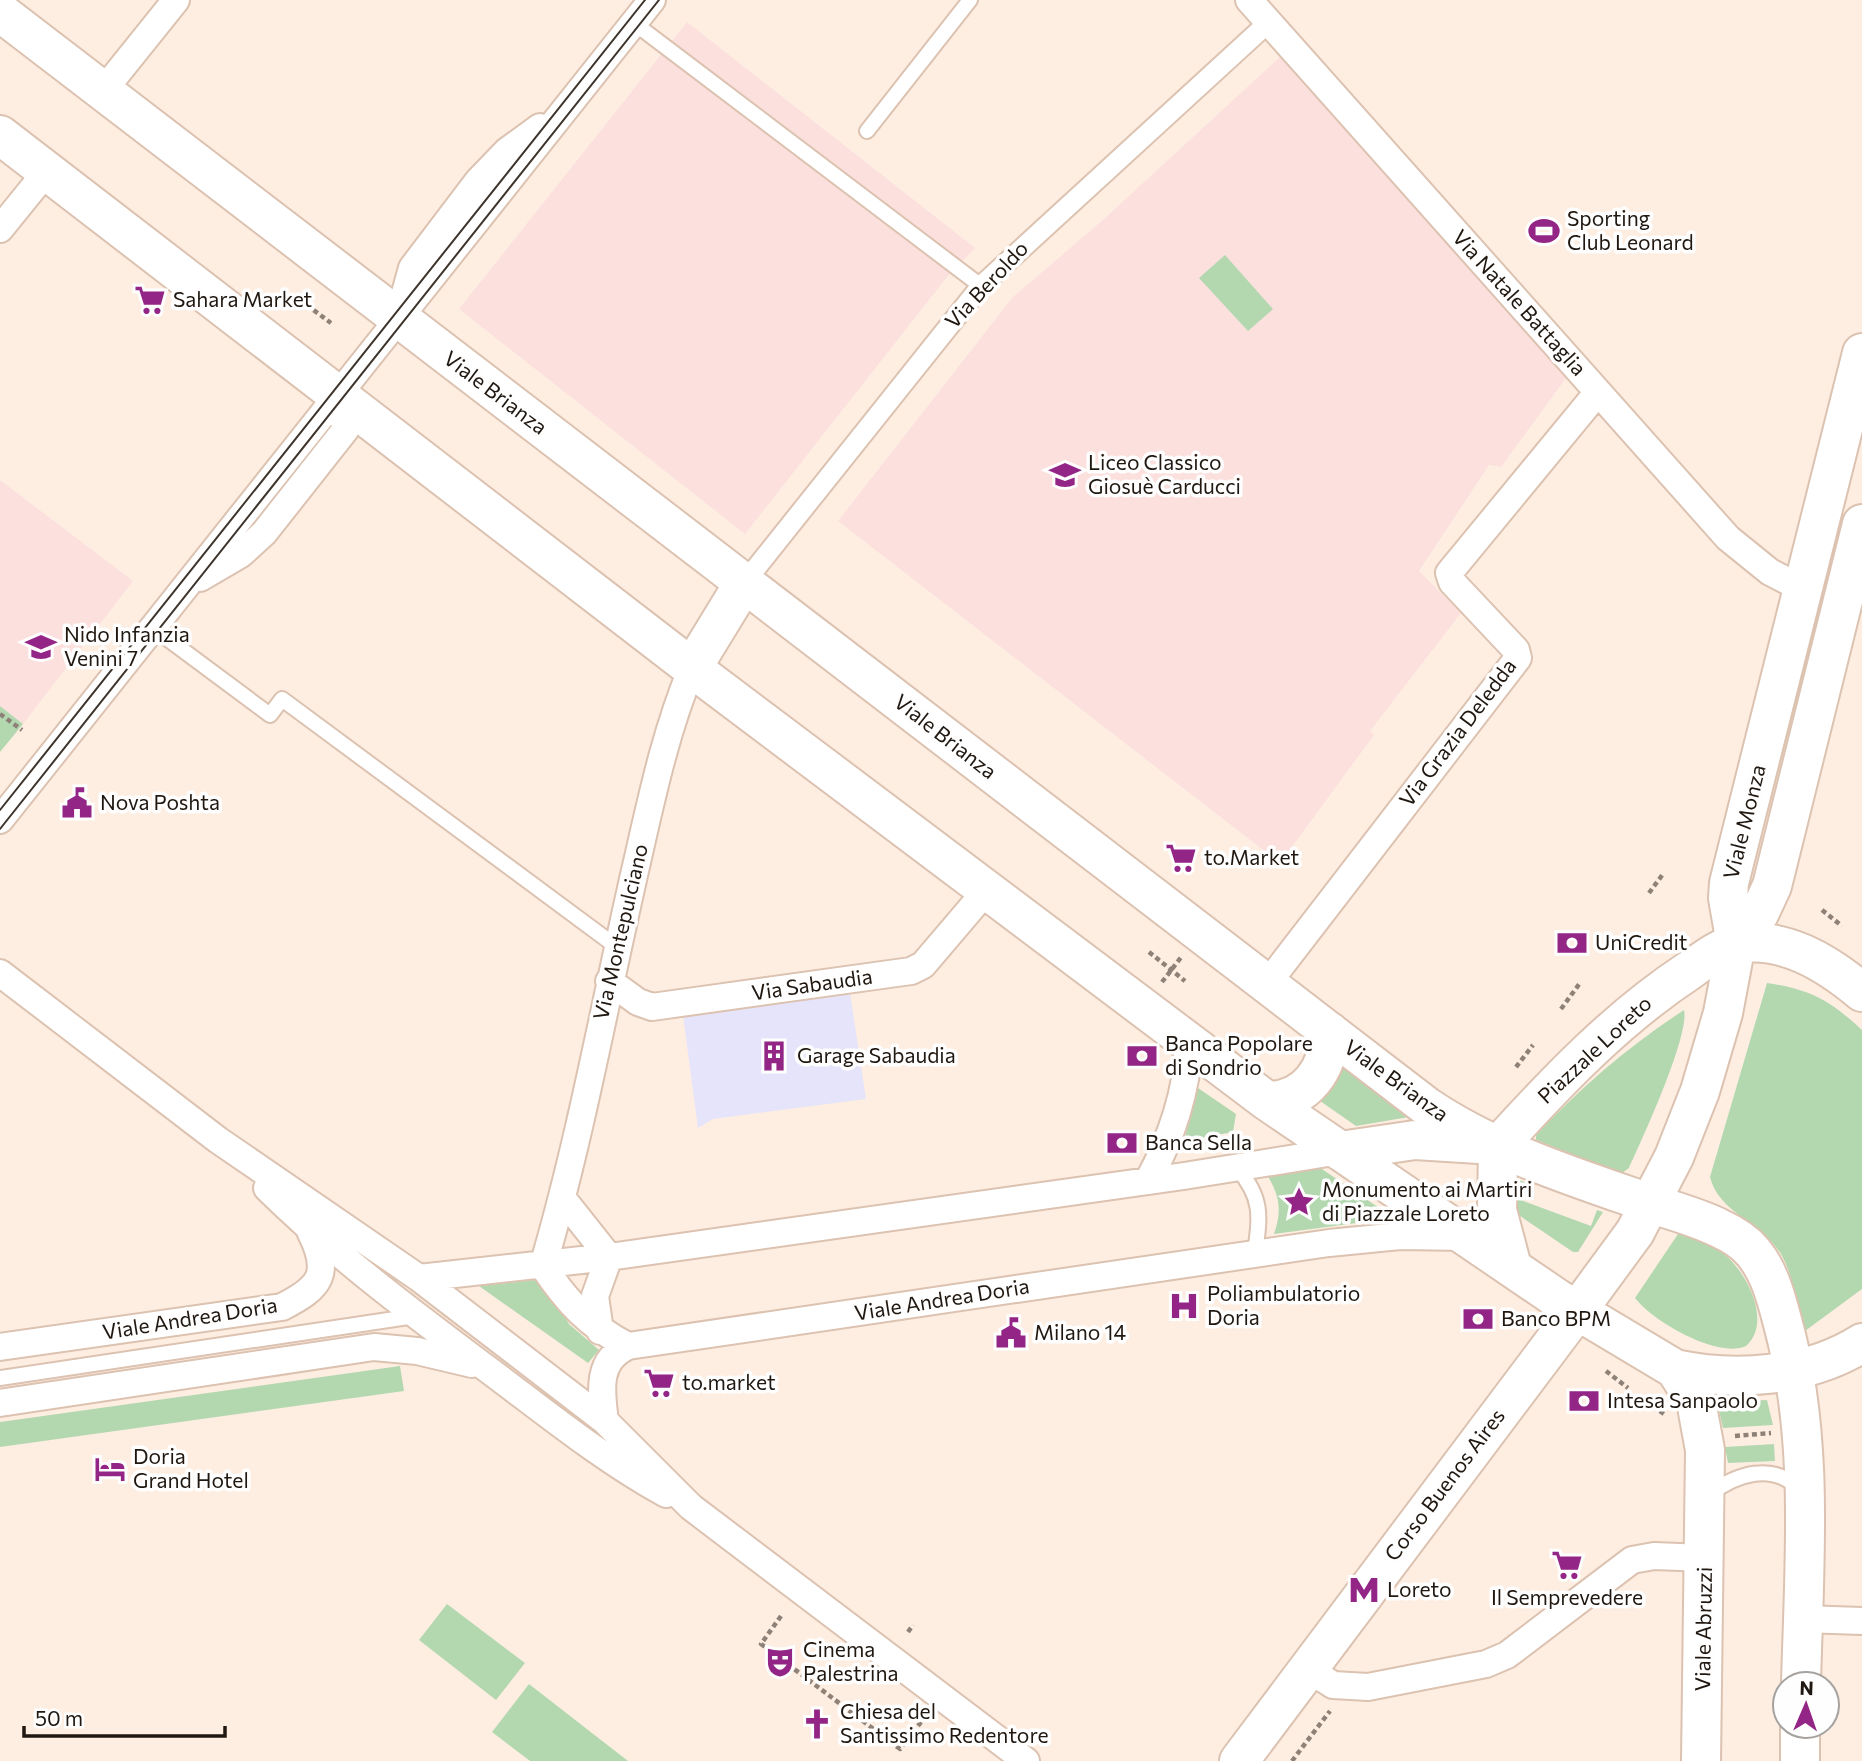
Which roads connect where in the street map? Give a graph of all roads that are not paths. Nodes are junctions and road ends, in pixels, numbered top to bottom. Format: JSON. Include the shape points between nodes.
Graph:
{"nodes":[{"id":1,"x":176,"y":0,"type":"edge"},
{"id":2,"x":652,"y":0,"type":"edge"},
{"id":3,"x":970,"y":0,"type":"edge"},
{"id":4,"x":1249,"y":0,"type":"edge"},
{"id":5,"x":0,"y":12,"type":"edge"},
{"id":6,"x":1269,"y":22,"type":"junction"},
{"id":7,"x":634,"y":23,"type":"junction"},
{"id":8,"x":103,"y":91,"type":"junction"},
{"id":9,"x":867,"y":131,"type":"dead end"},
{"id":10,"x":0,"y":135,"type":"edge"},
{"id":11,"x":47,"y":172,"type":"junction"},
{"id":12,"x":0,"y":229,"type":"edge"},
{"id":13,"x":981,"y":286,"type":"junction"},
{"id":14,"x":399,"y":319,"type":"junction"},
{"id":15,"x":1862,"y":353,"type":"edge"},
{"id":16,"x":1598,"y":392,"type":"junction"},
{"id":17,"x":338,"y":395,"type":"junction"},
{"id":18,"x":1862,"y":524,"type":"edge"},
{"id":19,"x":744,"y":583,"type":"junction"},
{"id":20,"x":1803,"y":589,"type":"junction"},
{"id":21,"x":153,"y":628,"type":"junction"},
{"id":22,"x":692,"y":668,"type":"junction"},
{"id":23,"x":1767,"y":734,"type":"junction"},
{"id":24,"x":1809,"y":744,"type":"junction"},
{"id":25,"x":0,"y":820,"type":"edge"},
{"id":26,"x":986,"y":891,"type":"junction"},
{"id":27,"x":1770,"y":892,"type":"junction"},
{"id":28,"x":1736,"y":944,"type":"junction"},
{"id":29,"x":617,"y":947,"type":"junction"},
{"id":30,"x":1796,"y":950,"type":"junction"},
{"id":31,"x":0,"y":973,"type":"edge"},
{"id":32,"x":609,"y":981,"type":"junction"},
{"id":33,"x":1267,"y":984,"type":"junction"},
{"id":34,"x":1862,"y":992,"type":"edge"},
{"id":35,"x":1330,"y":1032,"type":"junction"},
{"id":36,"x":1188,"y":1042,"type":"junction"},
{"id":37,"x":1267,"y":1101,"type":"junction"},
{"id":38,"x":218,"y":1140,"type":"junction"},
{"id":39,"x":1498,"y":1146,"type":"junction"},
{"id":40,"x":1340,"y":1151,"type":"junction"},
{"id":41,"x":1237,"y":1168,"type":"junction"},
{"id":42,"x":1148,"y":1181,"type":"junction"},
{"id":43,"x":563,"y":1199,"type":"junction"},
{"id":44,"x":1650,"y":1203,"type":"junction"},
{"id":45,"x":309,"y":1230,"type":"junction"},
{"id":46,"x":1468,"y":1237,"type":"junction"},
{"id":47,"x":1255,"y":1253,"type":"junction"},
{"id":48,"x":609,"y":1257,"type":"junction"},
{"id":49,"x":543,"y":1266,"type":"junction"},
{"id":50,"x":1512,"y":1267,"type":"junction"},
{"id":51,"x":419,"y":1278,"type":"junction"},
{"id":52,"x":1577,"y":1311,"type":"junction"},
{"id":53,"x":415,"y":1316,"type":"junction"},
{"id":54,"x":483,"y":1327,"type":"junction"},
{"id":55,"x":600,"y":1331,"type":"junction"},
{"id":56,"x":283,"y":1337,"type":"junction"},
{"id":57,"x":1862,"y":1343,"type":"edge"},
{"id":58,"x":628,"y":1346,"type":"junction"},
{"id":59,"x":0,"y":1347,"type":"edge"},
{"id":60,"x":374,"y":1347,"type":"junction"},
{"id":61,"x":487,"y":1369,"type":"junction"},
{"id":62,"x":1675,"y":1369,"type":"junction"},
{"id":63,"x":1794,"y":1370,"type":"junction"},
{"id":64,"x":0,"y":1378,"type":"edge"},
{"id":65,"x":0,"y":1404,"type":"edge"},
{"id":66,"x":605,"y":1422,"type":"junction"},
{"id":67,"x":1706,"y":1497,"type":"junction"},
{"id":68,"x":1806,"y":1500,"type":"junction"},
{"id":69,"x":691,"y":1507,"type":"junction"},
{"id":70,"x":1705,"y":1558,"type":"junction"},
{"id":71,"x":1803,"y":1619,"type":"junction"},
{"id":72,"x":1862,"y":1620,"type":"edge"},
{"id":73,"x":1308,"y":1669,"type":"junction"},
{"id":74,"x":1801,"y":1670,"type":"edge"},
{"id":75,"x":1800,"y":1740,"type":"edge"},
{"id":76,"x":1026,"y":1761,"type":"edge"},
{"id":77,"x":1239,"y":1761,"type":"edge"},
{"id":78,"x":1701,"y":1761,"type":"edge"},
{"id":79,"x":1800,"y":1761,"type":"edge"}],
"edges":[{"from":1,"to":8,"type":"street"},
{"from":2,"to":7,"type":"street"},
{"from":3,"to":9,"type":"lane"},
{"from":4,"to":6,"type":"street","name":"Via Natale Battaglia"},
{"from":5,"to":8,"type":"main road","name":"Viale Brianza"},
{"from":6,"to":13,"type":"street","name":"Via Beroldo"},
{"from":6,"to":16,"type":"street","name":"Via Natale Battaglia"},
{"from":7,"to":13,"type":"lane"},
{"from":7,"to":14,"type":"street"},
{"from":8,"to":14,"type":"main road","name":"Viale Brianza"},
{"from":10,"to":11,"type":"main road"},
{"from":11,"to":12,"type":"street"},
{"from":11,"to":17,"type":"main road"},
{"from":13,"to":19,"type":"street","name":"Via Beroldo"},
{"from":14,"to":17,"type":"street"},
{"from":14,"to":19,"type":"main road","name":"Viale Brianza"},
{"from":15,"to":20,"type":"main road","name":"Viale Monza"},
{"from":16,"to":20,"type":"street","name":"Via Natale Battaglia","via":[[1728,538],[1770,572]]},
{"from":16,"to":33,"type":"street","name":"Via Grazia Deledda","via":[[1449,573],[1518,658]]},
{"from":17,"to":21,"type":"street","via":[[346,429],[264,533],[241,554],[187,586]]},
{"from":17,"to":22,"type":"main road"},
{"from":18,"to":24,"type":"main road","name":"Viale Monza"},
{"from":19,"to":22,"type":"main road"},
{"from":19,"to":33,"type":"main road","name":"Viale Brianza"},
{"from":20,"to":23,"type":"main road","name":"Viale Monza"},
{"from":21,"to":25,"type":"street"},
{"from":21,"to":29,"type":"lane","via":[[270,715],[282,699]]},
{"from":22,"to":26,"type":"main road"},
{"from":22,"to":29,"type":"street","name":"Via Montepulciano","via":[[664,746]]},
{"from":23,"to":24,"type":"main road"},
{"from":23,"to":28,"type":"main road","name":"Viale Monza","via":[[1729,883]]},
{"from":24,"to":27,"type":"main road","name":"Viale Monza"},
{"from":26,"to":32,"type":"street","name":"Via Sabaudia","via":[[923,965],[911,971],[652,1007]]},
{"from":26,"to":36,"type":"main road"},
{"from":27,"to":28,"type":"main road","name":"Viale Monza"},
{"from":27,"to":30,"type":"main road","via":[[1773,912]]},
{"from":28,"to":30,"type":"main road","name":"Piazzale Loreto","via":[[1773,944]]},
{"from":28,"to":39,"type":"main road","name":"Piazzale Loreto","via":[[1698,964],[1637,1007]]},
{"from":28,"to":44,"type":"main road","via":[[1723,1013],[1700,1091]]},
{"from":29,"to":32,"type":"street","name":"Via Montepulciano"},
{"from":30,"to":34,"type":"main road","name":"Piazzale Loreto"},
{"from":31,"to":38,"type":"street"},
{"from":32,"to":43,"type":"street","name":"Via Montepulciano"},
{"from":33,"to":35,"type":"main road","name":"Viale Brianza"},
{"from":35,"to":37,"type":"main road","via":[[1329,1049],[1316,1079],[1292,1097]]},
{"from":35,"to":39,"type":"main road","name":"Viale Brianza","via":[[1426,1106]]},
{"from":36,"to":37,"type":"main road"},
{"from":36,"to":42,"type":"street","via":[[1188,1065],[1162,1155]]},
{"from":37,"to":40,"type":"main road"},
{"from":38,"to":45,"type":"street"},
{"from":38,"to":51,"type":"street"},
{"from":39,"to":40,"type":"main road","via":[[1415,1140]]},
{"from":39,"to":44,"type":"main road"},
{"from":39,"to":50,"type":"main road","via":[[1497,1210]]},
{"from":40,"to":41,"type":"street"},
{"from":40,"to":46,"type":"main road"},
{"from":41,"to":42,"type":"street"},
{"from":41,"to":47,"type":"lane","via":[[1253,1186],[1260,1216]]},
{"from":42,"to":48,"type":"street"},
{"from":43,"to":48,"type":"street"},
{"from":43,"to":49,"type":"street","name":"Via Montepulciano"},
{"from":44,"to":52,"type":"main road","via":[[1616,1260]]},
{"from":44,"to":63,"type":"main road","via":[[1720,1228],[1753,1252],[1773,1290]]},
{"from":45,"to":53,"type":"street"},
{"from":45,"to":59,"type":"street","name":"Viale Andrea Doria","via":[[323,1265],[317,1284],[282,1307]]},
{"from":46,"to":47,"type":"street","name":"Viale Andrea Doria","via":[[1377,1238]]},
{"from":46,"to":50,"type":"main road"},
{"from":47,"to":58,"type":"street","name":"Viale Andrea Doria"},
{"from":48,"to":49,"type":"street"},
{"from":48,"to":55,"type":"street","via":[[595,1296]]},
{"from":49,"to":51,"type":"street"},
{"from":49,"to":55,"type":"street","via":[[568,1303]]},
{"from":50,"to":52,"type":"main road"},
{"from":51,"to":54,"type":"street"},
{"from":52,"to":62,"type":"main road"},
{"from":52,"to":73,"type":"main road","name":"Corso Buenos Aires"},
{"from":53,"to":54,"type":"street"},
{"from":53,"to":56,"type":"lane","name":"Viale Andrea Doria"},
{"from":53,"to":61,"type":"street"},
{"from":54,"to":66,"type":"street"},
{"from":55,"to":58,"type":"street"},
{"from":56,"to":60,"type":"lane","name":"Viale Andrea Doria"},
{"from":56,"to":64,"type":"lane","name":"Viale Andrea Doria"},
{"from":57,"to":63,"type":"main road"},
{"from":58,"to":66,"type":"street","via":[[610,1360],[603,1374]]},
{"from":60,"to":61,"type":"street","name":"Viale Andrea Doria","via":[[448,1357]]},
{"from":60,"to":65,"type":"street","name":"Viale Andrea Doria"},
{"from":61,"to":69,"type":"street","via":[[603,1457]]},
{"from":62,"to":63,"type":"main road","via":[[1723,1375]]},
{"from":62,"to":67,"type":"main road","name":"Viale Abruzzi","via":[[1692,1391],[1702,1420]]},
{"from":63,"to":68,"type":"main road"},
{"from":66,"to":69,"type":"street"},
{"from":67,"to":68,"type":"lane","via":[[1738,1477],[1764,1473],[1792,1482]]},
{"from":67,"to":70,"type":"main road","name":"Viale Abruzzi"},
{"from":68,"to":71,"type":"main road"},
{"from":69,"to":76,"type":"street"},
{"from":70,"to":73,"type":"street","via":[[1632,1560],[1507,1655],[1478,1667],[1368,1687],[1333,1685]]},
{"from":70,"to":78,"type":"main road","name":"Viale Abruzzi"},
{"from":71,"to":72,"type":"street"},
{"from":71,"to":74,"type":"main road"},
{"from":73,"to":77,"type":"main road","name":"Corso Buenos Aires"},
{"from":75,"to":79,"type":"main road"}]}
